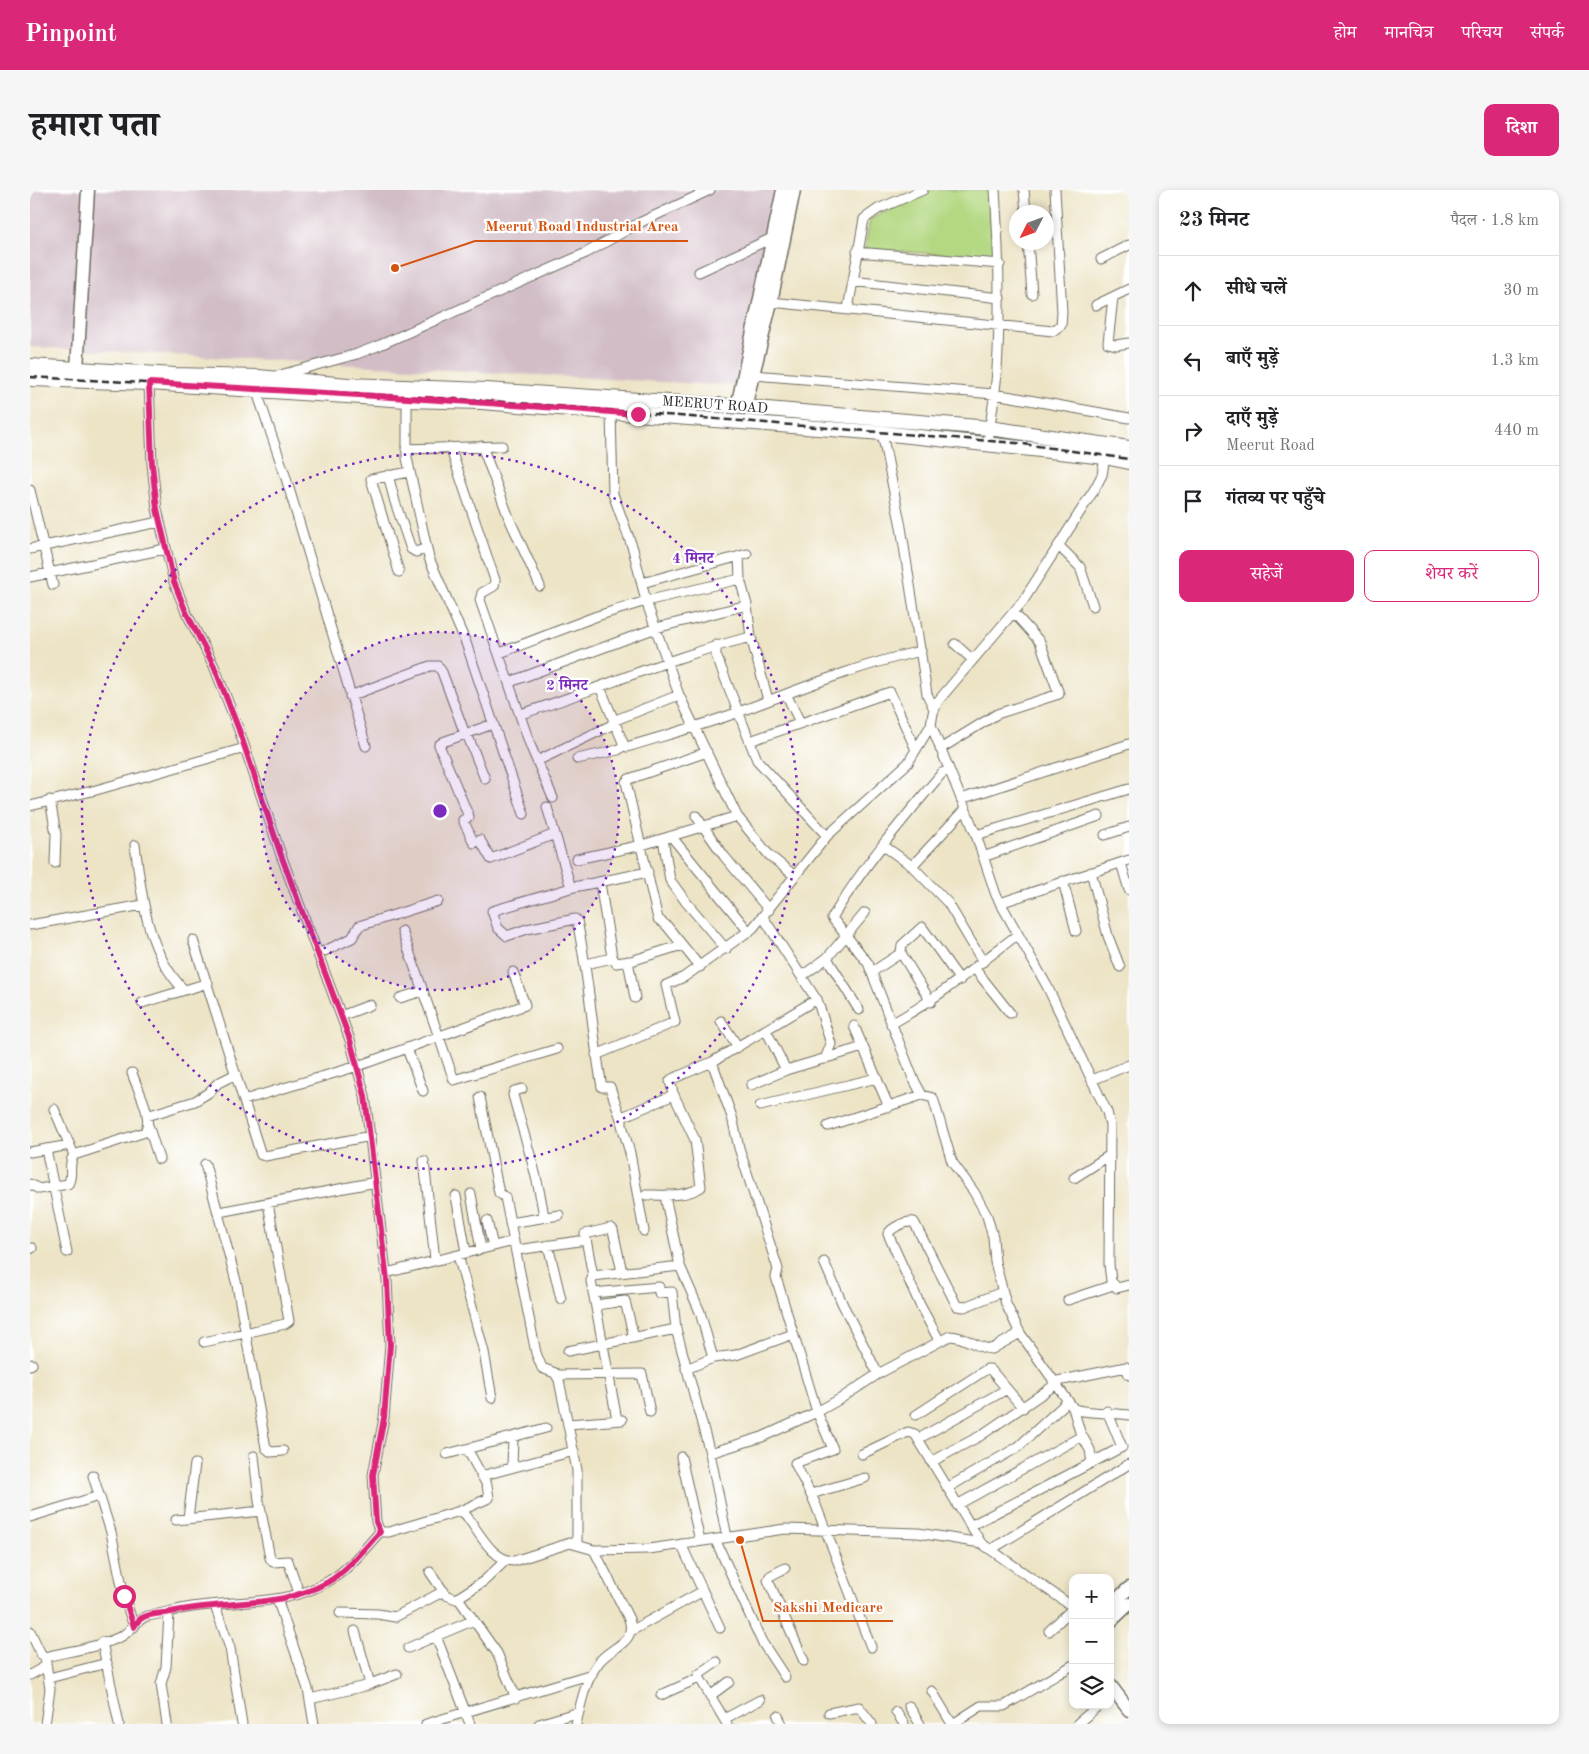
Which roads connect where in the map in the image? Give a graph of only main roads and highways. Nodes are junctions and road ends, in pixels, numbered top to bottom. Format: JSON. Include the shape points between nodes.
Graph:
{"nodes":[{"id":1,"x":30,"y":366,"type":"edge"},
{"id":2,"x":76,"y":375,"type":"junction"},
{"id":3,"x":30,"y":379,"type":"edge"},
{"id":4,"x":741,"y":407,"type":"junction"},
{"id":5,"x":738,"y":422,"type":"junction"},
{"id":6,"x":1129,"y":448,"type":"edge"},
{"id":7,"x":1129,"y":462,"type":"edge"}],
"edges":[{"from":1,"to":2,"type":"main road","name":"MEERUT ROAD"},
{"from":2,"to":3,"type":"main road","name":"MEERUT ROAD"},
{"from":2,"to":4,"type":"main road","name":"MEERUT ROAD","via":[[271,378]]},
{"from":2,"to":5,"type":"main road","name":"MEERUT ROAD","via":[[149,383],[481,402]]},
{"from":4,"to":5,"type":"main road"},
{"from":4,"to":6,"type":"main road","name":"MEERUT ROAD","via":[[989,428]]},
{"from":5,"to":7,"type":"main road","name":"MEERUT ROAD","via":[[882,433]]}]}
